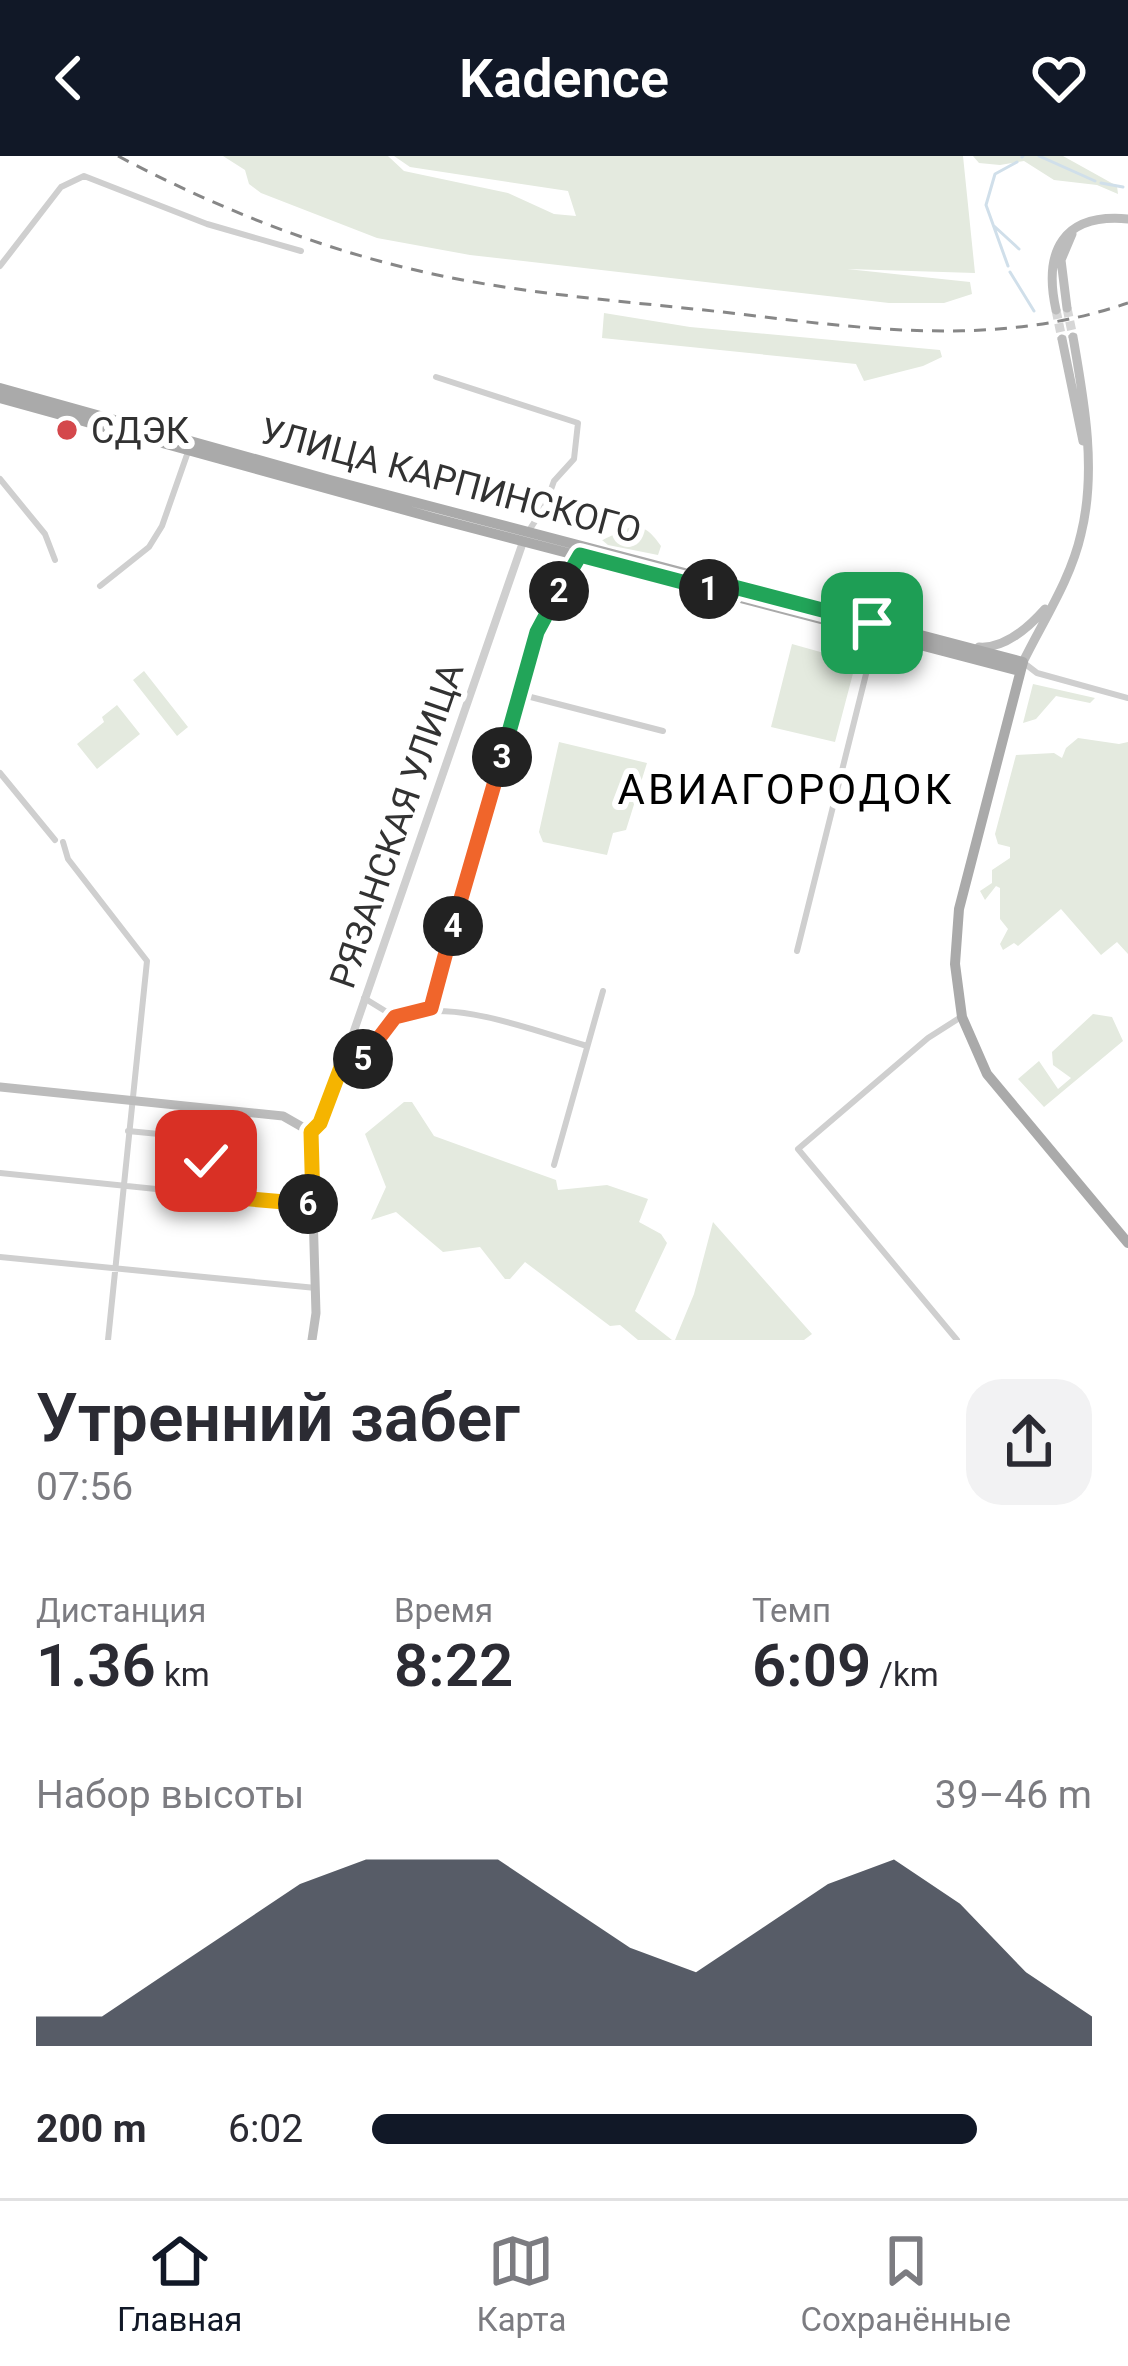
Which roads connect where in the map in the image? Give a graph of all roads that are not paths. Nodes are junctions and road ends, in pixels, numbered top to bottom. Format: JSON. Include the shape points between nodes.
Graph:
{"nodes":[{"id":1,"x":1128,"y":218,"type":"edge"},
{"id":2,"x":301,"y":250,"type":"dead end"},
{"id":3,"x":0,"y":266,"type":"edge"},
{"id":4,"x":1061,"y":309,"type":"tunnel mouth"},
{"id":5,"x":1067,"y":338,"type":"tunnel mouth"},
{"id":6,"x":436,"y":377,"type":"dead end"},
{"id":7,"x":0,"y":388,"type":"edge"},
{"id":8,"x":0,"y":398,"type":"edge"},
{"id":9,"x":103,"y":420,"type":"junction"},
{"id":10,"x":190,"y":444,"type":"junction"},
{"id":11,"x":0,"y":479,"type":"edge"},
{"id":12,"x":526,"y":536,"type":"junction"},
{"id":13,"x":580,"y":555,"type":"junction"},
{"id":14,"x":55,"y":560,"type":"dead end"},
{"id":15,"x":710,"y":585,"type":"junction"},
{"id":16,"x":100,"y":586,"type":"dead end"},
{"id":17,"x":1056,"y":595,"type":"junction"},
{"id":18,"x":878,"y":629,"type":"junction"},
{"id":19,"x":959,"y":645,"type":"junction"},
{"id":20,"x":1022,"y":667,"type":"junction"},
{"id":21,"x":519,"y":694,"type":"junction"},
{"id":22,"x":1128,"y":698,"type":"edge"},
{"id":23,"x":663,"y":730,"type":"dead end"},
{"id":24,"x":0,"y":773,"type":"edge"},
{"id":25,"x":797,"y":951,"type":"dead end"},
{"id":26,"x":603,"y":992,"type":"dead end"},
{"id":27,"x":364,"y":998,"type":"junction"},
{"id":28,"x":431,"y":1008,"type":"junction"},
{"id":29,"x":395,"y":1017,"type":"junction"},
{"id":30,"x":962,"y":1017,"type":"junction"},
{"id":31,"x":587,"y":1046,"type":"junction"},
{"id":32,"x":343,"y":1062,"type":"junction"},
{"id":33,"x":0,"y":1087,"type":"edge"},
{"id":34,"x":131,"y":1100,"type":"junction"},
{"id":35,"x":128,"y":1131,"type":"junction"},
{"id":36,"x":311,"y":1132,"type":"junction"},
{"id":37,"x":190,"y":1137,"type":"dead end"},
{"id":38,"x":173,"y":1159,"type":"dead end"},
{"id":39,"x":554,"y":1165,"type":"dead end"},
{"id":40,"x":0,"y":1174,"type":"edge"},
{"id":41,"x":122,"y":1187,"type":"junction"},
{"id":42,"x":203,"y":1195,"type":"junction"},
{"id":43,"x":313,"y":1205,"type":"junction"},
{"id":44,"x":1128,"y":1243,"type":"edge"},
{"id":45,"x":0,"y":1257,"type":"edge"},
{"id":46,"x":115,"y":1269,"type":"junction"},
{"id":47,"x":316,"y":1288,"type":"junction"},
{"id":48,"x":108,"y":1340,"type":"edge"},
{"id":49,"x":312,"y":1340,"type":"edge"},
{"id":50,"x":956,"y":1340,"type":"edge"}],
"edges":[{"from":1,"to":4,"type":"main road","via":[[1085,223],[1062,240],[1050,280]]},
{"from":2,"to":3,"type":"street","via":[[84,176],[61,187]]},
{"from":5,"to":17,"type":"main road","via":[[1084,403],[1087,464],[1082,531]]},
{"from":6,"to":12,"type":"street","via":[[578,423],[574,459]]},
{"from":7,"to":9,"type":"main road","name":"УЛИЦА КАРПИНСКОГО"},
{"from":8,"to":9,"type":"main road","name":"УЛИЦА КАРПИНСКОГО"},
{"from":9,"to":10,"type":"main road","name":"УЛИЦА КАРПИНСКОГО"},
{"from":10,"to":12,"type":"main road","name":"УЛИЦА КАРПИНСКОГО"},
{"from":10,"to":16,"type":"street","via":[[149,548]]},
{"from":11,"to":14,"type":"street","via":[[45,534]]},
{"from":12,"to":13,"type":"main road","name":"УЛИЦА КАРПИНСКОГО"},
{"from":12,"to":15,"type":"main road","name":"УЛИЦА КАРПИНСКОГО"},
{"from":12,"to":27,"type":"street","name":"РЯЗАНСКАЯ УЛИЦА"},
{"from":13,"to":15,"type":"main road","name":"УЛИЦА КАРПИНСКОГО"},
{"from":13,"to":21,"type":"street","via":[[537,632]]},
{"from":15,"to":18,"type":"main road","name":"УЛИЦА КАРПИНСКОГО"},
{"from":17,"to":19,"type":"main road","via":[[995,646]]},
{"from":17,"to":20,"type":"main road"},
{"from":18,"to":19,"type":"main road","name":"УЛИЦА КАРПИНСКОГО"},
{"from":18,"to":20,"type":"main road","name":"УЛИЦА КАРПИНСКОГО"},
{"from":18,"to":25,"type":"street"},
{"from":19,"to":20,"type":"main road","name":"УЛИЦА КАРПИНСКОГО"},
{"from":20,"to":22,"type":"street"},
{"from":20,"to":30,"type":"main road","via":[[958,909]]},
{"from":21,"to":23,"type":"street"},
{"from":21,"to":28,"type":"street"},
{"from":24,"to":34,"type":"street","via":[[147,962]]},
{"from":26,"to":31,"type":"street"},
{"from":27,"to":29,"type":"street"},
{"from":27,"to":32,"type":"street","name":"РЯЗАНСКАЯ УЛИЦА"},
{"from":28,"to":29,"type":"street"},
{"from":28,"to":31,"type":"street"},
{"from":29,"to":32,"type":"street","via":[[359,1061]]},
{"from":30,"to":44,"type":"main road","via":[[987,1074]]},
{"from":30,"to":50,"type":"street","via":[[798,1149]]},
{"from":31,"to":39,"type":"street"},
{"from":32,"to":36,"type":"street","name":"РЯЗАНСКАЯ УЛИЦА"},
{"from":33,"to":34,"type":"main road"},
{"from":34,"to":35,"type":"street"},
{"from":34,"to":36,"type":"main road","via":[[283,1115]]},
{"from":35,"to":37,"type":"street"},
{"from":35,"to":41,"type":"street"},
{"from":36,"to":43,"type":"main road","name":"РЯЗАНСКАЯ УЛИЦА"},
{"from":38,"to":42,"type":"street","via":[[206,1161]]},
{"from":40,"to":41,"type":"street"},
{"from":41,"to":42,"type":"street"},
{"from":41,"to":46,"type":"street"},
{"from":42,"to":43,"type":"street"},
{"from":43,"to":47,"type":"main road","name":"РЯЗАНСКАЯ УЛИЦА"},
{"from":45,"to":46,"type":"street"},
{"from":46,"to":47,"type":"street"},
{"from":46,"to":48,"type":"street"},
{"from":47,"to":49,"type":"main road","name":"РЯЗАНСКАЯ УЛИЦА"}]}
